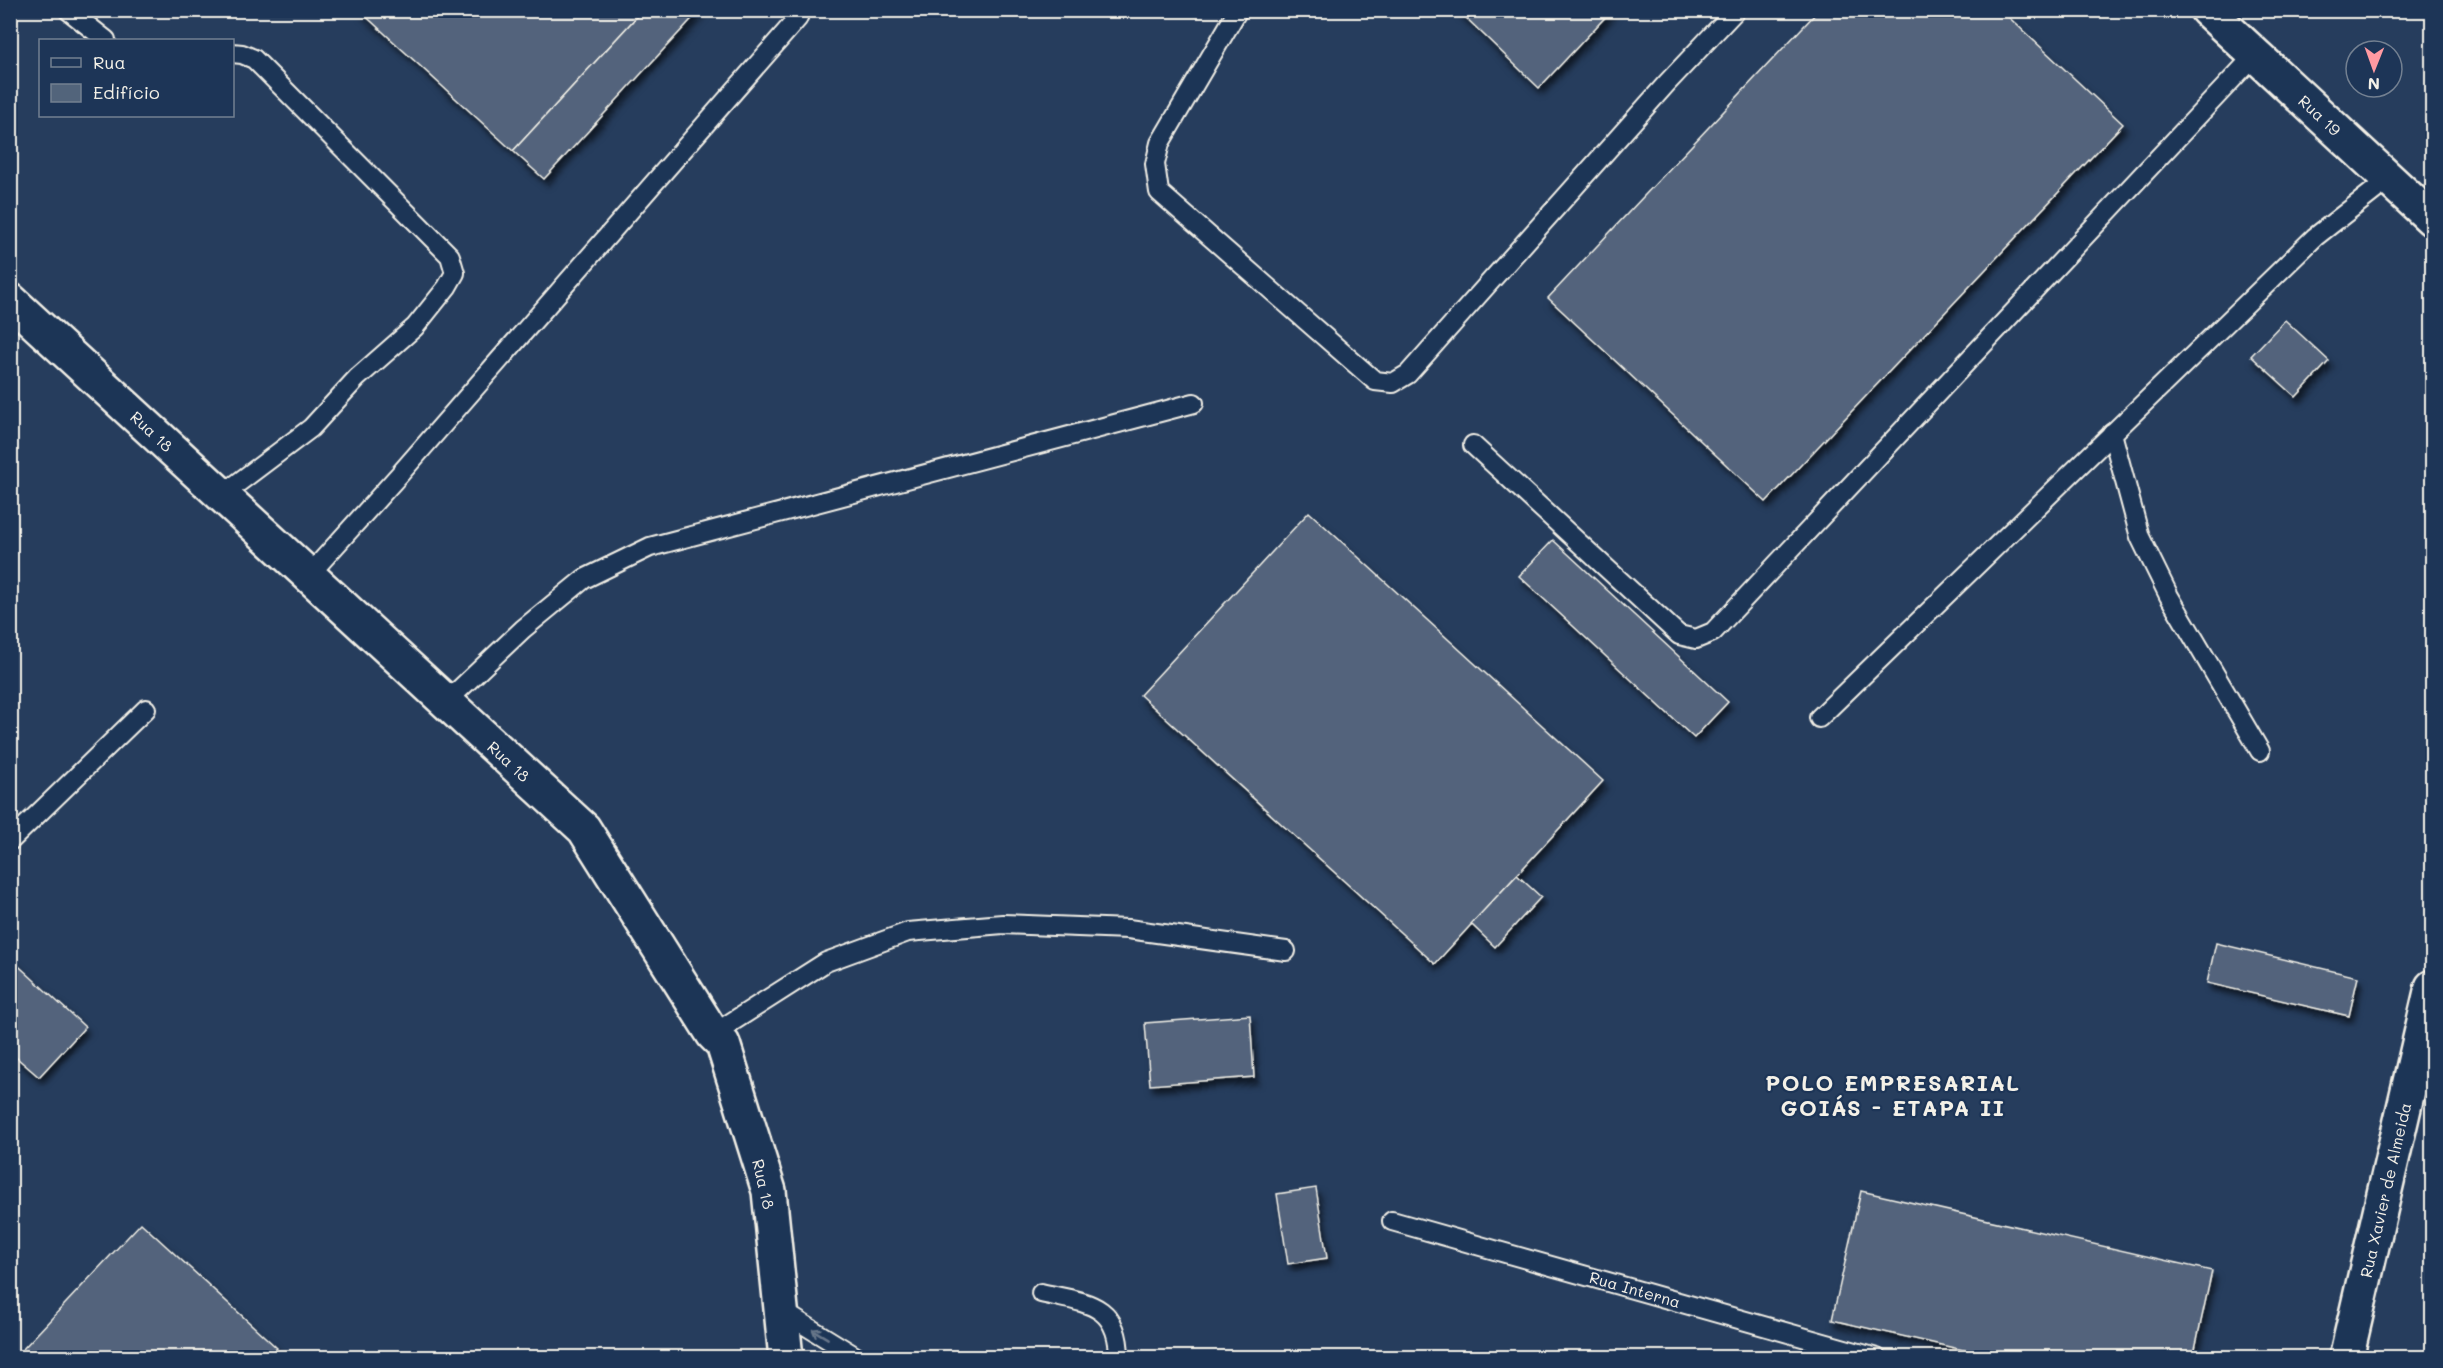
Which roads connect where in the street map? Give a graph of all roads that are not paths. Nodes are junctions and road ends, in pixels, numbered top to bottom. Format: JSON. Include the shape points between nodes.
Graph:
{"nodes":[{"id":1,"x":68,"y":10,"type":"edge"},
{"id":2,"x":799,"y":10,"type":"edge"},
{"id":3,"x":1238,"y":10,"type":"edge"},
{"id":4,"x":1736,"y":10,"type":"edge"},
{"id":5,"x":2207,"y":10,"type":"edge"},
{"id":6,"x":105,"y":39,"type":"edge"},
{"id":7,"x":234,"y":53,"type":"edge"},
{"id":8,"x":2255,"y":55,"type":"junction"},
{"id":9,"x":2390,"y":179,"type":"junction"},
{"id":10,"x":2433,"y":219,"type":"edge"},
{"id":11,"x":10,"y":300,"type":"edge"},
{"id":12,"x":1194,"y":403,"type":"dead end"},
{"id":13,"x":2112,"y":433,"type":"junction"},
{"id":14,"x":1473,"y":445,"type":"dead end"},
{"id":15,"x":222,"y":495,"type":"junction"},
{"id":16,"x":309,"y":575,"type":"junction"},
{"id":17,"x":446,"y":702,"type":"junction"},
{"id":18,"x":146,"y":709,"type":"dead end"},
{"id":19,"x":1819,"y":718,"type":"dead end"},
{"id":20,"x":2260,"y":751,"type":"dead end"},
{"id":21,"x":10,"y":841,"type":"edge"},
{"id":22,"x":1286,"y":951,"type":"dead end"},
{"id":23,"x":2433,"y":987,"type":"edge"},
{"id":24,"x":714,"y":1034,"type":"junction"},
{"id":25,"x":1392,"y":1221,"type":"dead end"},
{"id":26,"x":1041,"y":1293,"type":"dead end"},
{"id":27,"x":782,"y":1311,"type":"junction"},
{"id":28,"x":786,"y":1358,"type":"edge"},
{"id":29,"x":858,"y":1358,"type":"edge"},
{"id":30,"x":1119,"y":1358,"type":"edge"},
{"id":31,"x":1877,"y":1358,"type":"edge"},
{"id":32,"x":2346,"y":1358,"type":"edge"}],
"edges":[{"from":1,"to":6,"type":"lane"},
{"from":2,"to":16,"type":"lane","via":[[798,18]]},
{"from":3,"to":4,"type":"lane","via":[[1160,143],[1155,164],[1159,192],[1375,381],[1393,383],[1408,374]]},
{"from":5,"to":8,"type":"street","name":"Rua 19"},
{"from":7,"to":15,"type":"lane","via":[[254,59],[450,256],[455,273],[415,327],[357,378],[310,428]]},
{"from":8,"to":9,"type":"street","name":"Rua 19"},
{"from":8,"to":14,"type":"lane","via":[[1713,632],[1696,639],[1679,635]]},
{"from":9,"to":10,"type":"street","name":"Rua 19"},
{"from":9,"to":13,"type":"lane","via":[[2315,237]]},
{"from":11,"to":15,"type":"street","name":"Rua 18"},
{"from":12,"to":17,"type":"lane","via":[[650,547],[584,579],[523,629]]},
{"from":13,"to":19,"type":"lane"},
{"from":13,"to":20,"type":"lane","via":[[2140,537],[2169,596]]},
{"from":15,"to":16,"type":"street","name":"Rua 18"},
{"from":16,"to":17,"type":"street","name":"Rua 18"},
{"from":17,"to":24,"type":"street","name":"Rua 18","via":[[584,829]]},
{"from":18,"to":21,"type":"lane"},
{"from":22,"to":24,"type":"lane","via":[[1128,929],[1003,924],[908,932],[826,962]]},
{"from":23,"to":32,"type":"street","name":"Rua Xavier de Almeida"},
{"from":24,"to":27,"type":"street","name":"Rua 18","via":[[723,1044],[769,1191]]},
{"from":25,"to":31,"type":"lane","name":"Rua Interna"},
{"from":26,"to":30,"type":"lane","via":[[1093,1304],[1106,1314],[1119,1342]]},
{"from":27,"to":28,"type":"street","name":"Rua 18"},
{"from":29,"to":27,"type":"lane","one_way":true}]}
